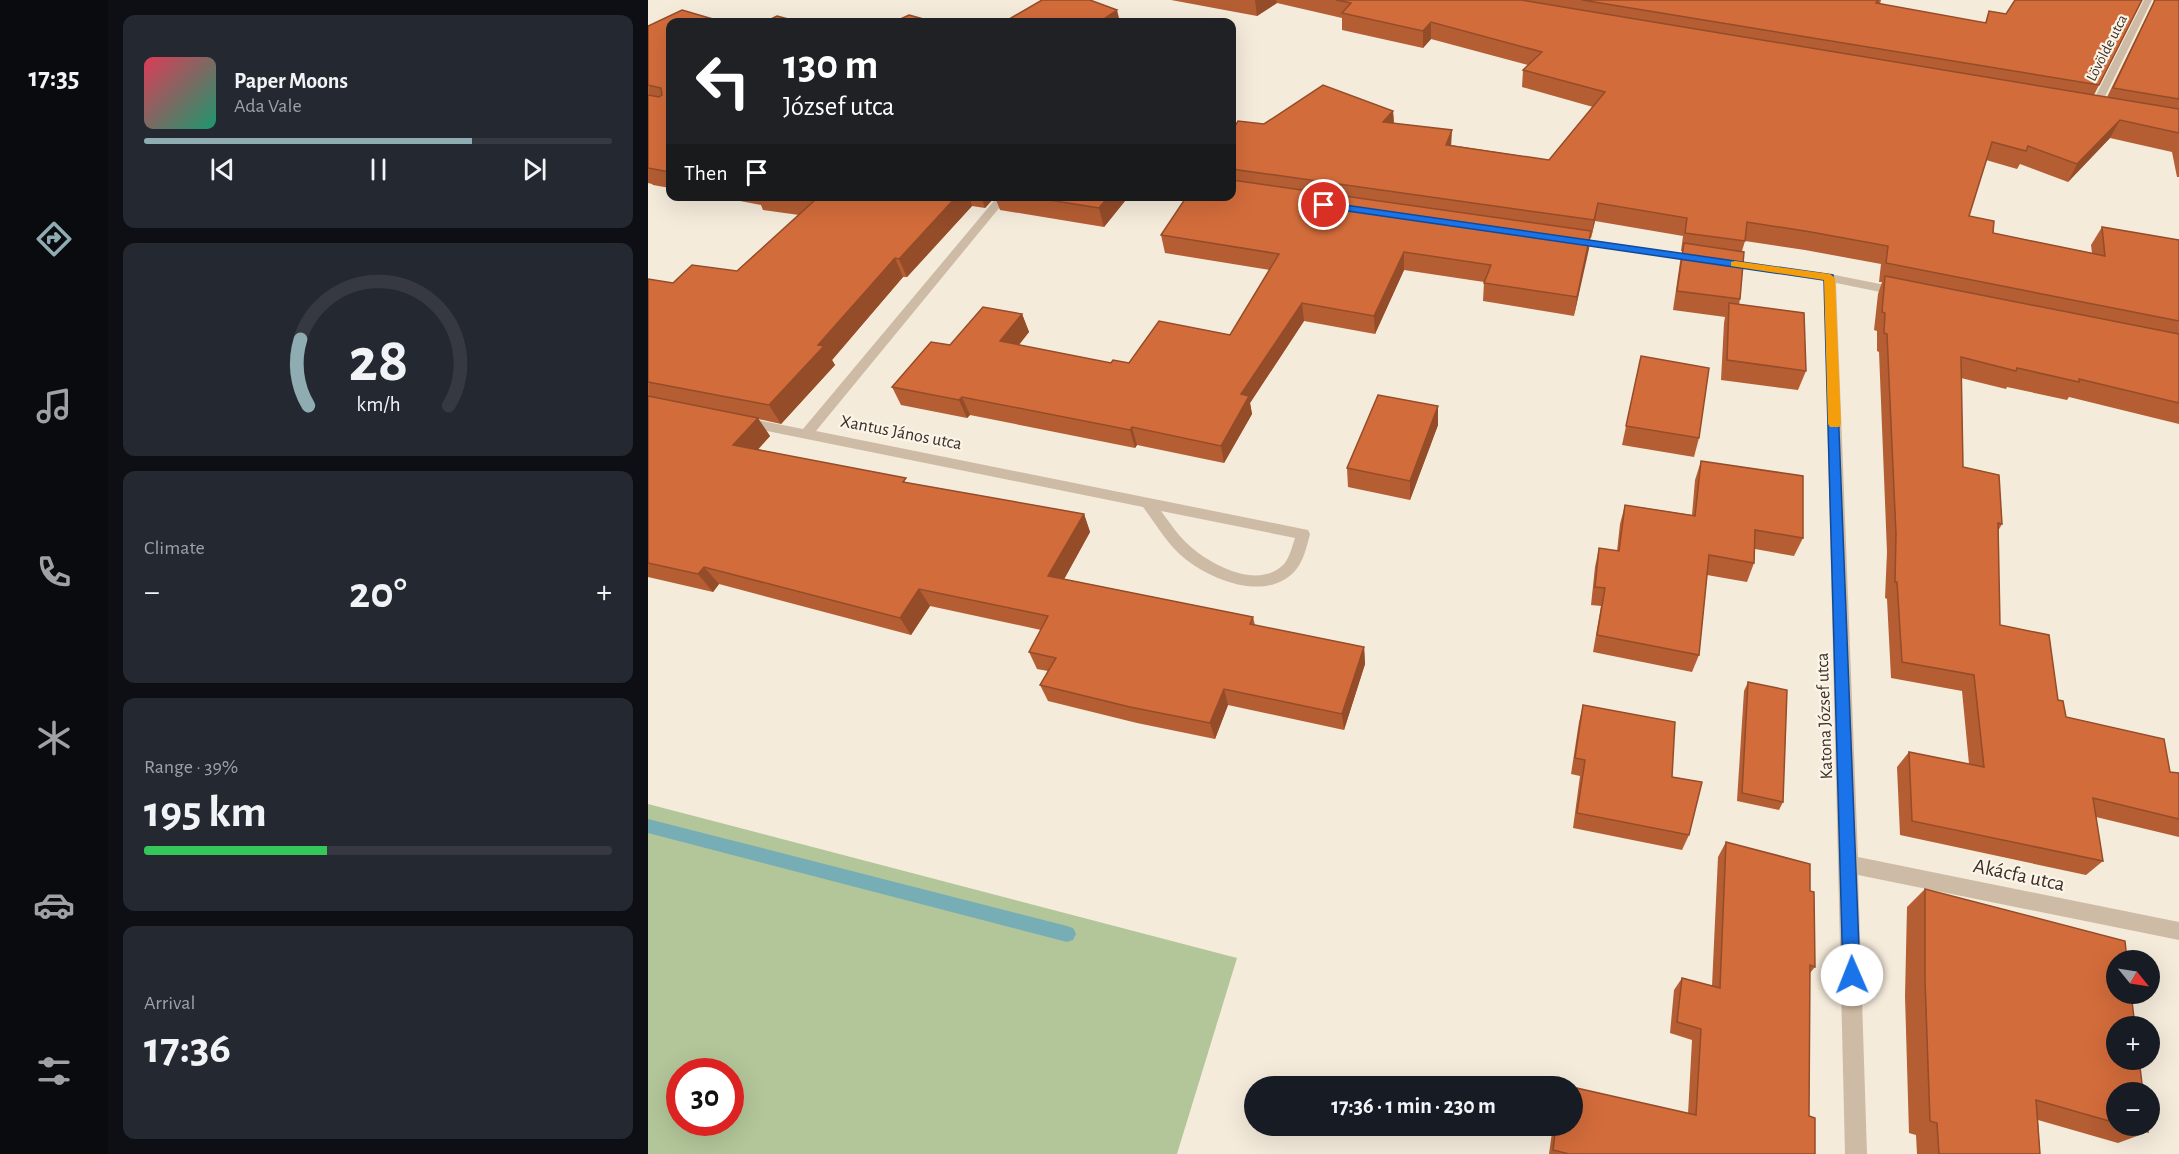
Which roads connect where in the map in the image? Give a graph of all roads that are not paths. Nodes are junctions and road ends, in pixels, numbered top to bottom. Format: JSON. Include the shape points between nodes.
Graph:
{"nodes":[{"id":1,"x":2148,"y":0,"type":"edge"},
{"id":2,"x":2082,"y":107,"type":"edge"},
{"id":3,"x":2094,"y":109,"type":"junction"},
{"id":4,"x":2104,"y":111,"type":"edge"},
{"id":5,"x":1000,"y":201,"type":"edge"},
{"id":6,"x":1560,"y":239,"type":"edge"},
{"id":7,"x":1830,"y":278,"type":"junction"},
{"id":8,"x":1911,"y":294,"type":"edge"},
{"id":9,"x":727,"y":419,"type":"edge"},
{"id":10,"x":806,"y":434,"type":"junction"},
{"id":11,"x":1147,"y":502,"type":"junction"},
{"id":12,"x":1849,"y":864,"type":"junction"},
{"id":13,"x":2179,"y":931,"type":"edge"},
{"id":14,"x":1856,"y":1154,"type":"edge"}],
"edges":[{"from":1,"to":3,"type":"street","name":"Lövölde utca"},
{"from":2,"to":3,"type":"street"},
{"from":3,"to":4,"type":"street"},
{"from":5,"to":10,"type":"street"},
{"from":6,"to":7,"type":"street"},
{"from":7,"to":8,"type":"street"},
{"from":7,"to":12,"type":"street","name":"Katona József utca"},
{"from":9,"to":10,"type":"street","name":"Xantus János utca"},
{"from":10,"to":11,"type":"street","name":"Xantus János utca"},
{"from":11,"to":11,"type":"street","name":"Xantus János utca","via":[[1158,505],[1304,534],[1290,567],[1277,578],[1251,581],[1218,572],[1188,553]]},
{"from":12,"to":13,"type":"street","name":"Akácfa utca"},
{"from":12,"to":14,"type":"street","name":"Katona József utca"}]}
